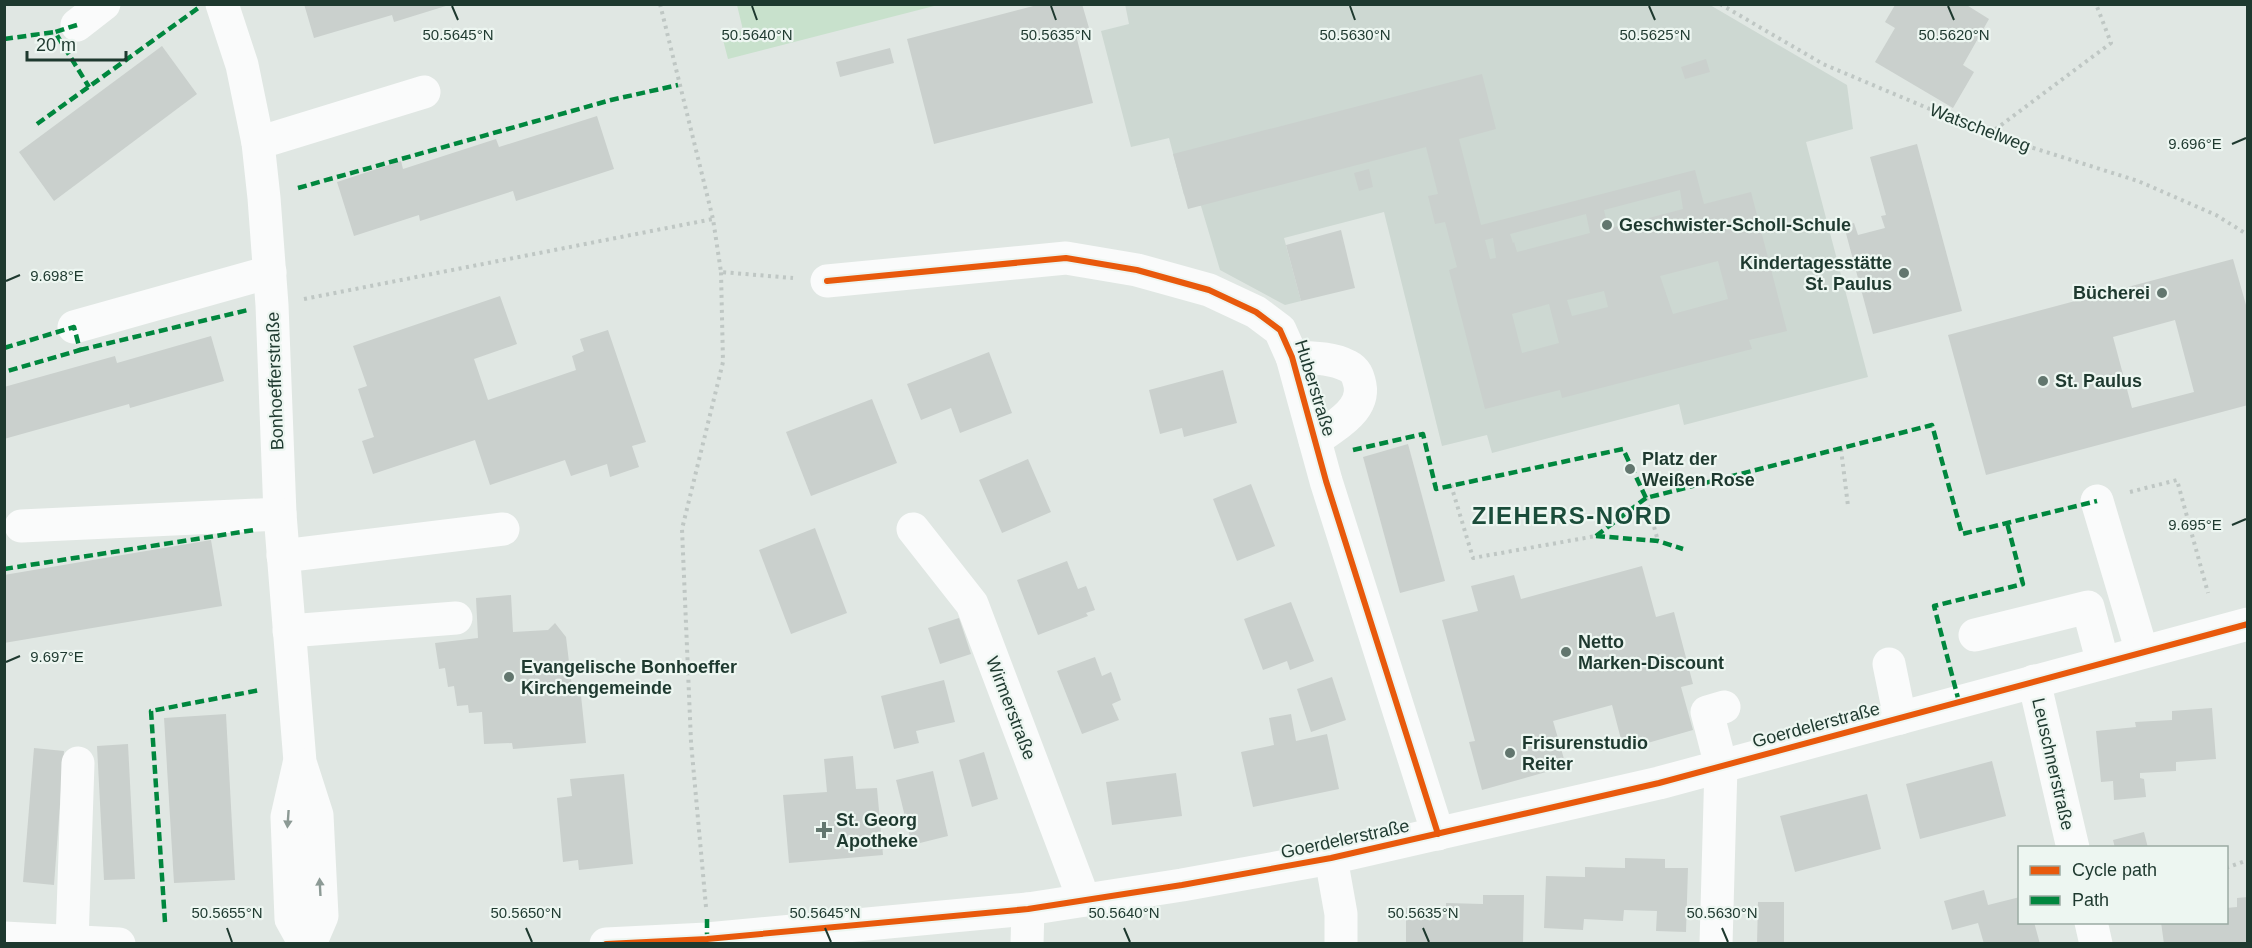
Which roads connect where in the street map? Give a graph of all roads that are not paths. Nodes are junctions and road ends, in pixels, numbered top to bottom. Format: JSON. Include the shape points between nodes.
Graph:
{"nodes":[{"id":1,"x":104,"y":4,"type":"edge"},
{"id":2,"x":222,"y":4,"type":"edge"},
{"id":3,"x":77,"y":25,"type":"dead end"},
{"id":4,"x":424,"y":92,"type":"dead end"},
{"id":5,"x":258,"y":142,"type":"junction"},
{"id":6,"x":270,"y":272,"type":"junction"},
{"id":7,"x":827,"y":281,"type":"road end"},
{"id":8,"x":74,"y":327,"type":"dead end"},
{"id":9,"x":1292,"y":357,"type":"junction"},
{"id":10,"x":1315,"y":440,"type":"junction"},
{"id":11,"x":2097,"y":501,"type":"road end"},
{"id":12,"x":280,"y":514,"type":"junction"},
{"id":13,"x":21,"y":526,"type":"dead end"},
{"id":14,"x":503,"y":529,"type":"dead end"},
{"id":15,"x":913,"y":529,"type":"dead end"},
{"id":16,"x":284,"y":556,"type":"junction"},
{"id":17,"x":456,"y":618,"type":"dead end"},
{"id":18,"x":2247,"y":624,"type":"edge"},
{"id":19,"x":289,"y":631,"type":"junction"},
{"id":20,"x":1975,"y":635,"type":"dead end"},
{"id":21,"x":2142,"y":652,"type":"junction"},
{"id":22,"x":2103,"y":663,"type":"junction"},
{"id":23,"x":1889,"y":664,"type":"dead end"},
{"id":24,"x":2034,"y":681,"type":"junction"},
{"id":25,"x":1724,"y":707,"type":"dead end"},
{"id":26,"x":1900,"y":718,"type":"junction"},
{"id":27,"x":300,"y":762,"type":"junction"},
{"id":28,"x":78,"y":763,"type":"dead end"},
{"id":29,"x":1721,"y":766,"type":"junction"},
{"id":30,"x":1438,"y":834,"type":"junction"},
{"id":31,"x":2073,"y":846,"type":"edge"},
{"id":32,"x":1331,"y":858,"type":"junction"},
{"id":33,"x":1084,"y":900,"type":"junction"},
{"id":34,"x":1028,"y":909,"type":"junction"},
{"id":35,"x":2091,"y":924,"type":"edge"},
{"id":36,"x":21,"y":941,"type":"edge"},
{"id":37,"x":72,"y":942,"type":"junction"},
{"id":38,"x":119,"y":944,"type":"edge"},
{"id":39,"x":304,"y":944,"type":"edge"},
{"id":40,"x":310,"y":944,"type":"edge"},
{"id":41,"x":606,"y":944,"type":"edge"},
{"id":42,"x":1027,"y":944,"type":"edge"},
{"id":43,"x":1341,"y":944,"type":"edge"},
{"id":44,"x":1716,"y":944,"type":"edge"},
{"id":45,"x":2096,"y":944,"type":"edge"}],
"edges":[{"from":1,"to":3,"type":"street"},
{"from":2,"to":5,"type":"street","name":"Bonhoefferstraße","via":[[242,65]]},
{"from":4,"to":5,"type":"street"},
{"from":5,"to":6,"type":"street","name":"Bonhoefferstraße"},
{"from":6,"to":8,"type":"street"},
{"from":6,"to":12,"type":"street","name":"Bonhoefferstraße"},
{"from":7,"to":9,"type":"street","name":"Huberstraße","via":[[1066,258],[1137,270],[1209,290],[1274,325]]},
{"from":9,"to":10,"type":"street","name":"Huberstraße"},
{"from":9,"to":10,"type":"street","via":[[1331,360],[1355,370],[1359,378],[1359,401],[1349,415]]},
{"from":10,"to":30,"type":"street","name":"Huberstraße"},
{"from":11,"to":21,"type":"street"},
{"from":12,"to":13,"type":"street"},
{"from":12,"to":16,"type":"street","name":"Bonhoefferstraße"},
{"from":14,"to":16,"type":"street"},
{"from":15,"to":33,"type":"street","name":"Wirmerstraße","via":[[972,604]]},
{"from":16,"to":19,"type":"street","name":"Bonhoefferstraße"},
{"from":17,"to":19,"type":"street"},
{"from":18,"to":21,"type":"street","name":"Goerdelerstraße"},
{"from":19,"to":27,"type":"street","name":"Bonhoefferstraße"},
{"from":20,"to":22,"type":"street","via":[[2088,607]]},
{"from":21,"to":22,"type":"street","name":"Goerdelerstraße"},
{"from":22,"to":24,"type":"street","name":"Goerdelerstraße"},
{"from":23,"to":26,"type":"street"},
{"from":24,"to":26,"type":"street","name":"Goerdelerstraße"},
{"from":24,"to":31,"type":"street","name":"Leuschnerstraße"},
{"from":25,"to":29,"type":"street","via":[[1707,711]]},
{"from":26,"to":29,"type":"street","name":"Goerdelerstraße"},
{"from":27,"to":39,"type":"street","name":"Bonhoefferstraße","one_way":true,"via":[[287,817],[291,919]]},
{"from":40,"to":27,"type":"street","name":"Bonhoefferstraße","one_way":true,"via":[[322,916],[317,815]]},
{"from":28,"to":37,"type":"street"},
{"from":29,"to":30,"type":"street","name":"Goerdelerstraße"},
{"from":29,"to":44,"type":"street"},
{"from":30,"to":32,"type":"street","name":"Goerdelerstraße"},
{"from":32,"to":33,"type":"street","name":"Goerdelerstraße"},
{"from":32,"to":43,"type":"street","via":[[1341,914]]},
{"from":33,"to":34,"type":"street","name":"Goerdelerstraße"},
{"from":34,"to":41,"type":"street","name":"Goerdelerstraße","via":[[707,939]]},
{"from":34,"to":42,"type":"street"},
{"from":35,"to":45,"type":"street"},
{"from":36,"to":37,"type":"street"},
{"from":37,"to":38,"type":"street"}]}
